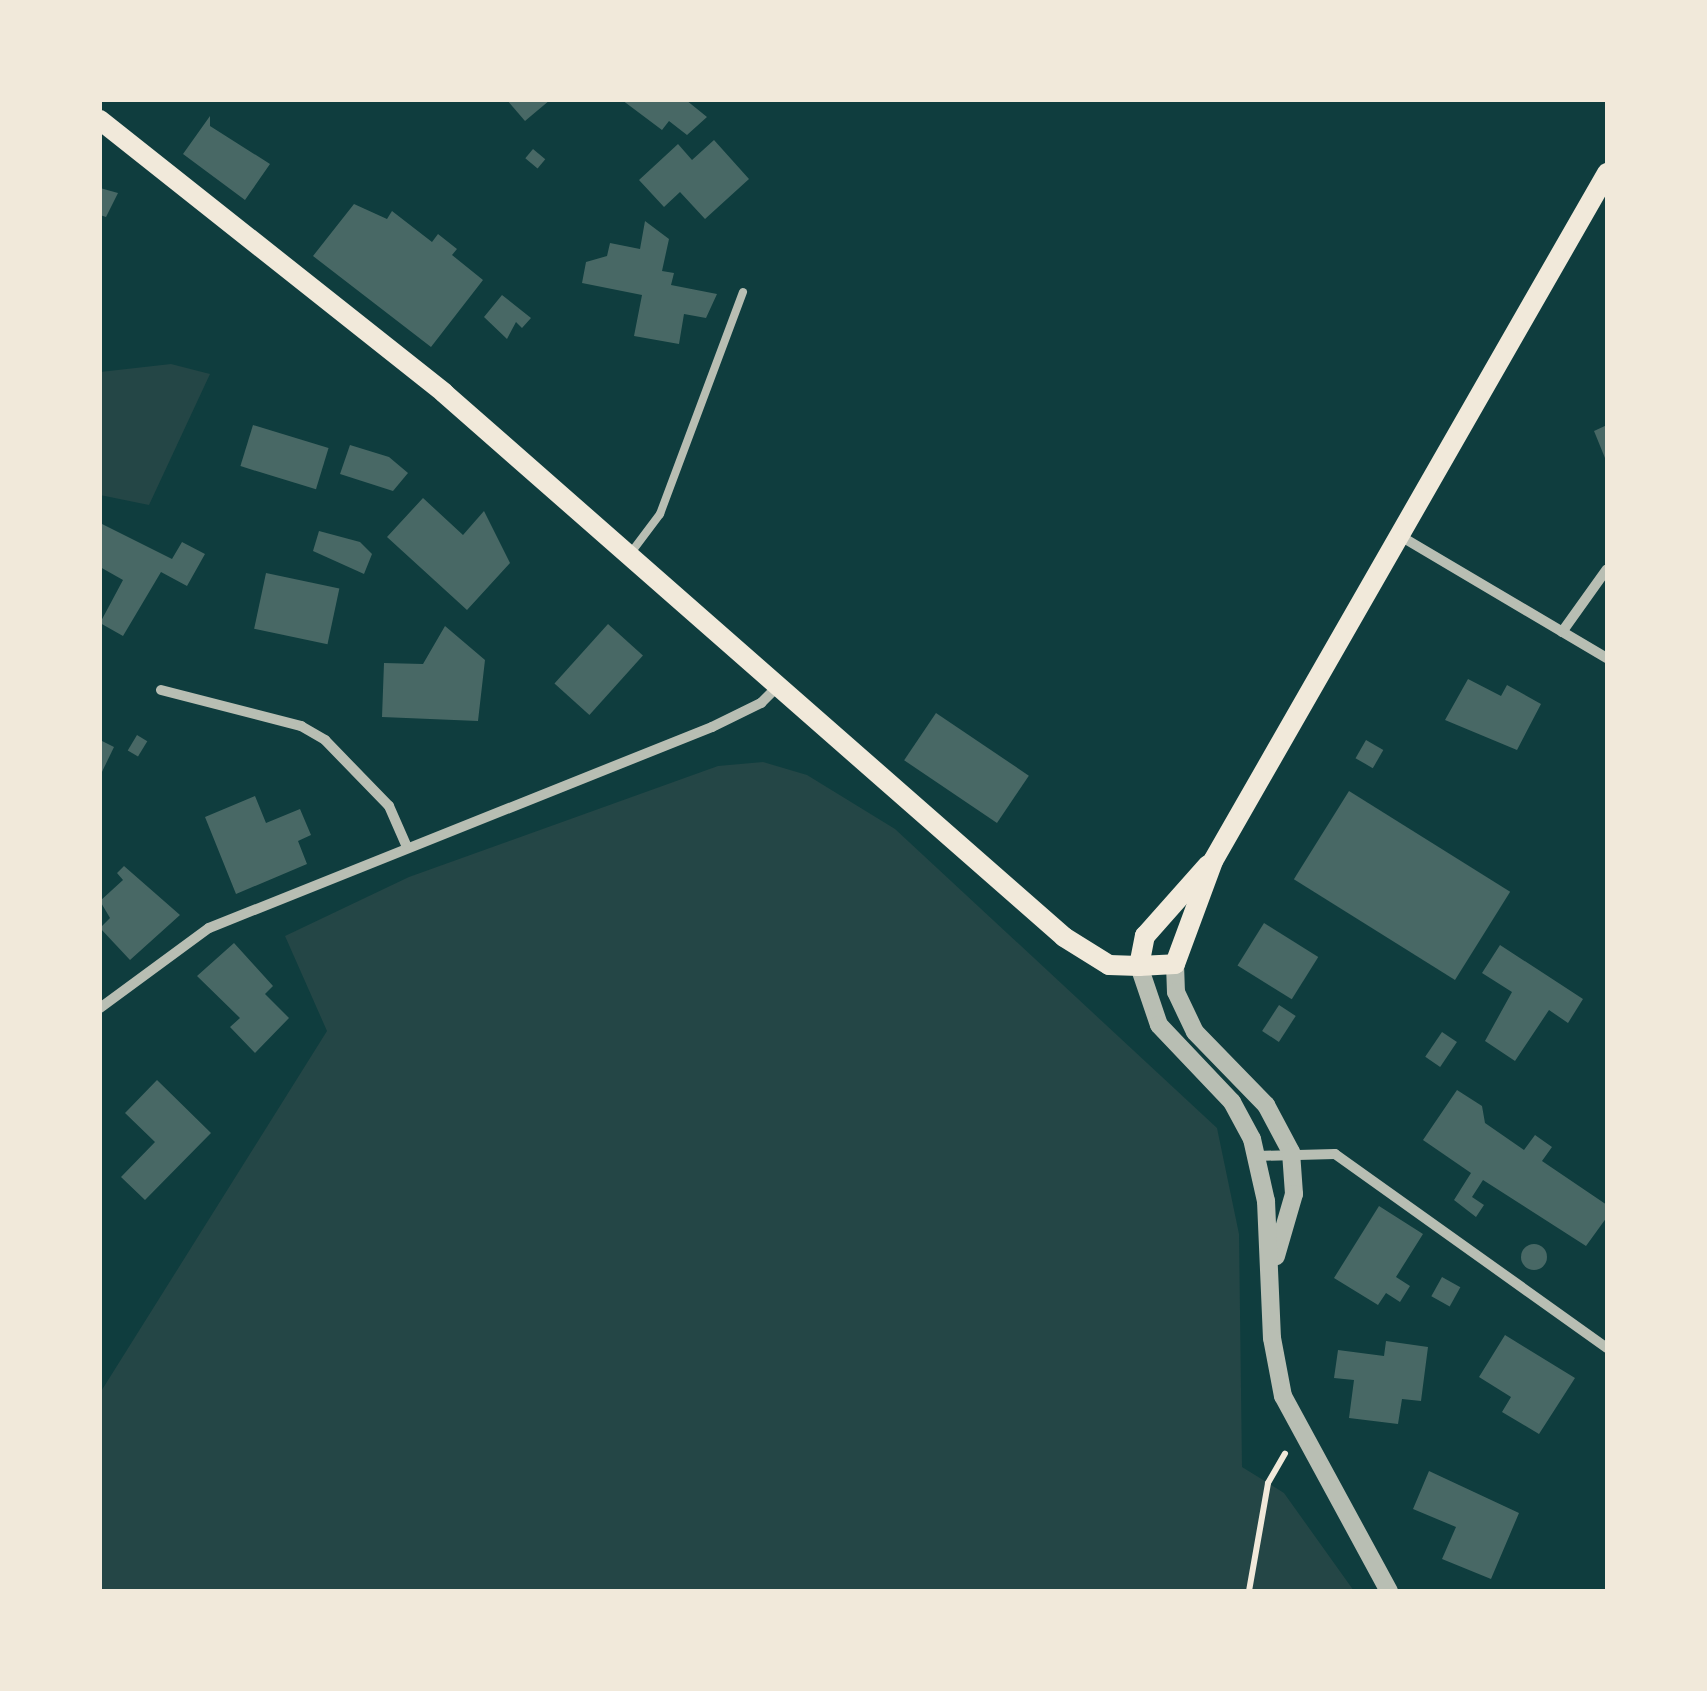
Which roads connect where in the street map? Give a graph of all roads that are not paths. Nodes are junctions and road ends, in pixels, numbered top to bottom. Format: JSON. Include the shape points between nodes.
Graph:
{"nodes":[{"id":1,"x":100,"y":120,"type":"edge"},
{"id":2,"x":1607,"y":173,"type":"edge"},
{"id":3,"x":743,"y":292,"type":"dead end"},
{"id":4,"x":1402,"y":537,"type":"junction"},
{"id":5,"x":630,"y":554,"type":"junction"},
{"id":6,"x":1607,"y":568,"type":"edge"},
{"id":7,"x":1562,"y":632,"type":"junction"},
{"id":8,"x":1607,"y":658,"type":"edge"},
{"id":9,"x":777,"y":687,"type":"junction"},
{"id":10,"x":161,"y":690,"type":"dead end"},
{"id":11,"x":406,"y":847,"type":"junction"},
{"id":12,"x":1213,"y":861,"type":"junction"},
{"id":13,"x":1175,"y":964,"type":"junction"},
{"id":14,"x":1139,"y":966,"type":"junction"},
{"id":15,"x":100,"y":1008,"type":"edge"},
{"id":16,"x":1291,"y":1152,"type":"junction"},
{"id":17,"x":1257,"y":1156,"type":"junction"},
{"id":18,"x":1273,"y":1266,"type":"junction"},
{"id":19,"x":1607,"y":1348,"type":"edge"},
{"id":20,"x":1389,"y":1591,"type":"edge"}],
"edges":[{"from":1,"to":5,"type":"main road","via":[[320,290]]},
{"from":2,"to":4,"type":"main road"},
{"from":3,"to":5,"type":"lane","via":[[660,514]]},
{"from":4,"to":7,"type":"street"},
{"from":4,"to":12,"type":"main road"},
{"from":5,"to":9,"type":"main road"},
{"from":6,"to":7,"type":"street"},
{"from":7,"to":8,"type":"street"},
{"from":9,"to":11,"type":"street","via":[[761,703],[712,726]]},
{"from":9,"to":14,"type":"main road","via":[[1085,954],[1109,965]]},
{"from":10,"to":11,"type":"street","via":[[301,726],[325,740],[388,806]]},
{"from":11,"to":15,"type":"street","via":[[209,928]]},
{"from":12,"to":13,"type":"main road"},
{"from":12,"to":14,"type":"main road","via":[[1145,936]]},
{"from":13,"to":14,"type":"main road"},
{"from":13,"to":16,"type":"street","via":[[1176,992],[1188,1021],[1266,1105]]},
{"from":14,"to":17,"type":"street","via":[[1159,1025],[1232,1102]]},
{"from":16,"to":17,"type":"street"},
{"from":16,"to":18,"type":"street","via":[[1294,1194]]},
{"from":16,"to":19,"type":"street","via":[[1335,1154]]},
{"from":17,"to":18,"type":"street"},
{"from":18,"to":20,"type":"street","via":[[1276,1372],[1304,1445]]}]}
